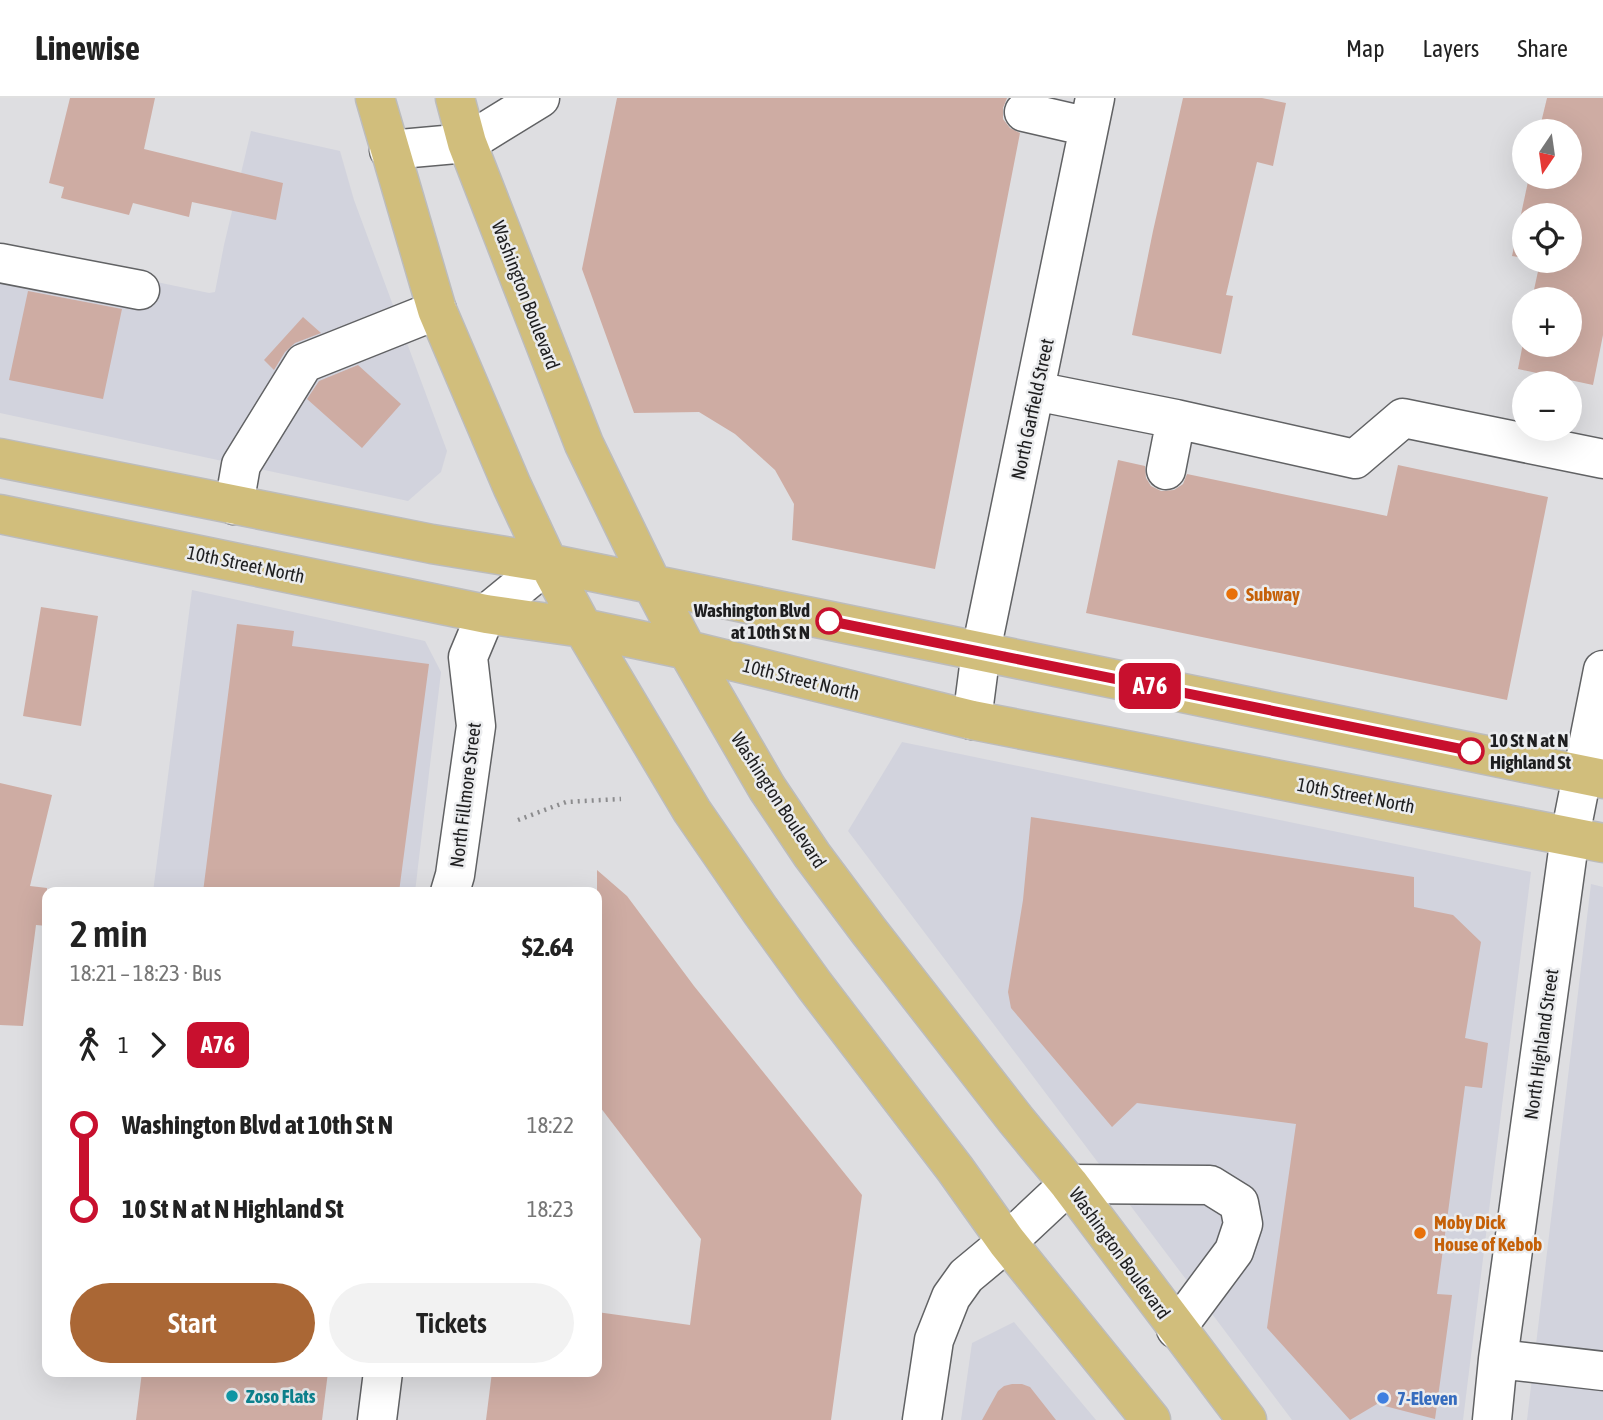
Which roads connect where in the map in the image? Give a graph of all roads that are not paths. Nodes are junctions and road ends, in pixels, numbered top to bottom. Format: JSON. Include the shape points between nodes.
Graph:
{"nodes":[{"id":1,"x":375,"y":98,"type":"edge"},
{"id":2,"x":455,"y":98,"type":"edge"},
{"id":3,"x":540,"y":98,"type":"edge"},
{"id":4,"x":1024,"y":112,"type":"dead end"},
{"id":5,"x":1092,"y":113,"type":"edge"},
{"id":6,"x":467,"y":143,"type":"junction"},
{"id":7,"x":389,"y":150,"type":"junction"},
{"id":8,"x":0,"y":263,"type":"edge"},
{"id":9,"x":140,"y":290,"type":"dead end"},
{"id":10,"x":438,"y":310,"type":"junction"},
{"id":11,"x":1035,"y":391,"type":"junction"},
{"id":12,"x":1176,"y":419,"type":"junction"},
{"id":13,"x":0,"y":458,"type":"edge"},
{"id":14,"x":1603,"y":458,"type":"edge"},
{"id":15,"x":1166,"y":470,"type":"dead end"},
{"id":16,"x":234,"y":505,"type":"junction"},
{"id":17,"x":0,"y":514,"type":"edge"},
{"id":18,"x":548,"y":563,"type":"junction"},
{"id":19,"x":652,"y":584,"type":"junction"},
{"id":20,"x":486,"y":614,"type":"junction"},
{"id":21,"x":583,"y":628,"type":"junction"},
{"id":22,"x":687,"y":650,"type":"junction"},
{"id":23,"x":981,"y":651,"type":"junction"},
{"id":24,"x":1603,"y":670,"type":"edge"},
{"id":25,"x":972,"y":720,"type":"junction"},
{"id":26,"x":1592,"y":776,"type":"edge"},
{"id":27,"x":1586,"y":839,"type":"edge"},
{"id":28,"x":452,"y":887,"type":"edge"},
{"id":29,"x":1069,"y":1184,"type":"junction"},
{"id":30,"x":1007,"y":1242,"type":"junction"},
{"id":31,"x":1176,"y":1329,"type":"junction"},
{"id":32,"x":1498,"y":1359,"type":"junction"},
{"id":33,"x":1603,"y":1371,"type":"edge"},
{"id":34,"x":382,"y":1377,"type":"edge"},
{"id":35,"x":377,"y":1420,"type":"edge"},
{"id":36,"x":922,"y":1420,"type":"edge"},
{"id":37,"x":1151,"y":1420,"type":"edge"},
{"id":38,"x":1247,"y":1420,"type":"edge"},
{"id":39,"x":1492,"y":1420,"type":"edge"}],
"edges":[{"from":1,"to":7,"type":"main road"},
{"from":2,"to":6,"type":"main road","name":"Washington Boulevard"},
{"from":3,"to":6,"type":"street"},
{"from":4,"to":5,"type":"street"},
{"from":5,"to":11,"type":"street","name":"North Garfield Street"},
{"from":6,"to":7,"type":"street"},
{"from":6,"to":19,"type":"main road","name":"Washington Boulevard","via":[[584,444]]},
{"from":7,"to":10,"type":"main road"},
{"from":8,"to":9,"type":"street"},
{"from":10,"to":16,"type":"street","via":[[304,363],[241,465]]},
{"from":10,"to":18,"type":"main road"},
{"from":11,"to":12,"type":"street"},
{"from":11,"to":23,"type":"street","name":"North Garfield Street"},
{"from":12,"to":14,"type":"street","via":[[1355,458],[1403,418]]},
{"from":12,"to":15,"type":"street"},
{"from":13,"to":16,"type":"main road"},
{"from":16,"to":18,"type":"main road"},
{"from":17,"to":20,"type":"main road","name":"10th Street North"},
{"from":18,"to":19,"type":"main road"},
{"from":18,"to":20,"type":"street","name":"North Fillmore Street"},
{"from":18,"to":21,"type":"main road"},
{"from":19,"to":22,"type":"main road","name":"Washington Boulevard"},
{"from":19,"to":23,"type":"main road"},
{"from":20,"to":21,"type":"main road","name":"10th Street North"},
{"from":20,"to":28,"type":"street","name":"North Fillmore Street","via":[[468,657],[476,726]]},
{"from":21,"to":22,"type":"main road","name":"10th Street North"},
{"from":21,"to":30,"type":"main road","via":[[692,811],[760,910]]},
{"from":22,"to":25,"type":"main road","name":"10th Street North"},
{"from":22,"to":29,"type":"main road","name":"Washington Boulevard","via":[[767,788],[812,855]]},
{"from":23,"to":25,"type":"street","name":"North Garfield Street"},
{"from":23,"to":26,"type":"main road"},
{"from":24,"to":26,"type":"street","name":"North Highland Street"},
{"from":25,"to":27,"type":"main road","name":"10th Street North"},
{"from":26,"to":27,"type":"street","name":"North Highland Street"},
{"from":27,"to":32,"type":"street","name":"North Highland Street"},
{"from":29,"to":30,"type":"street"},
{"from":29,"to":31,"type":"main road","name":"Washington Boulevard"},
{"from":29,"to":31,"type":"street","via":[[1210,1185],[1239,1203],[1243,1224],[1234,1251]]},
{"from":30,"to":36,"type":"street","via":[[966,1276],[951,1297],[934,1339]]},
{"from":30,"to":37,"type":"main road"},
{"from":31,"to":38,"type":"main road","name":"Washington Boulevard"},
{"from":32,"to":33,"type":"street"},
{"from":32,"to":39,"type":"street","name":"North Highland Street"},
{"from":34,"to":35,"type":"street"}]}
